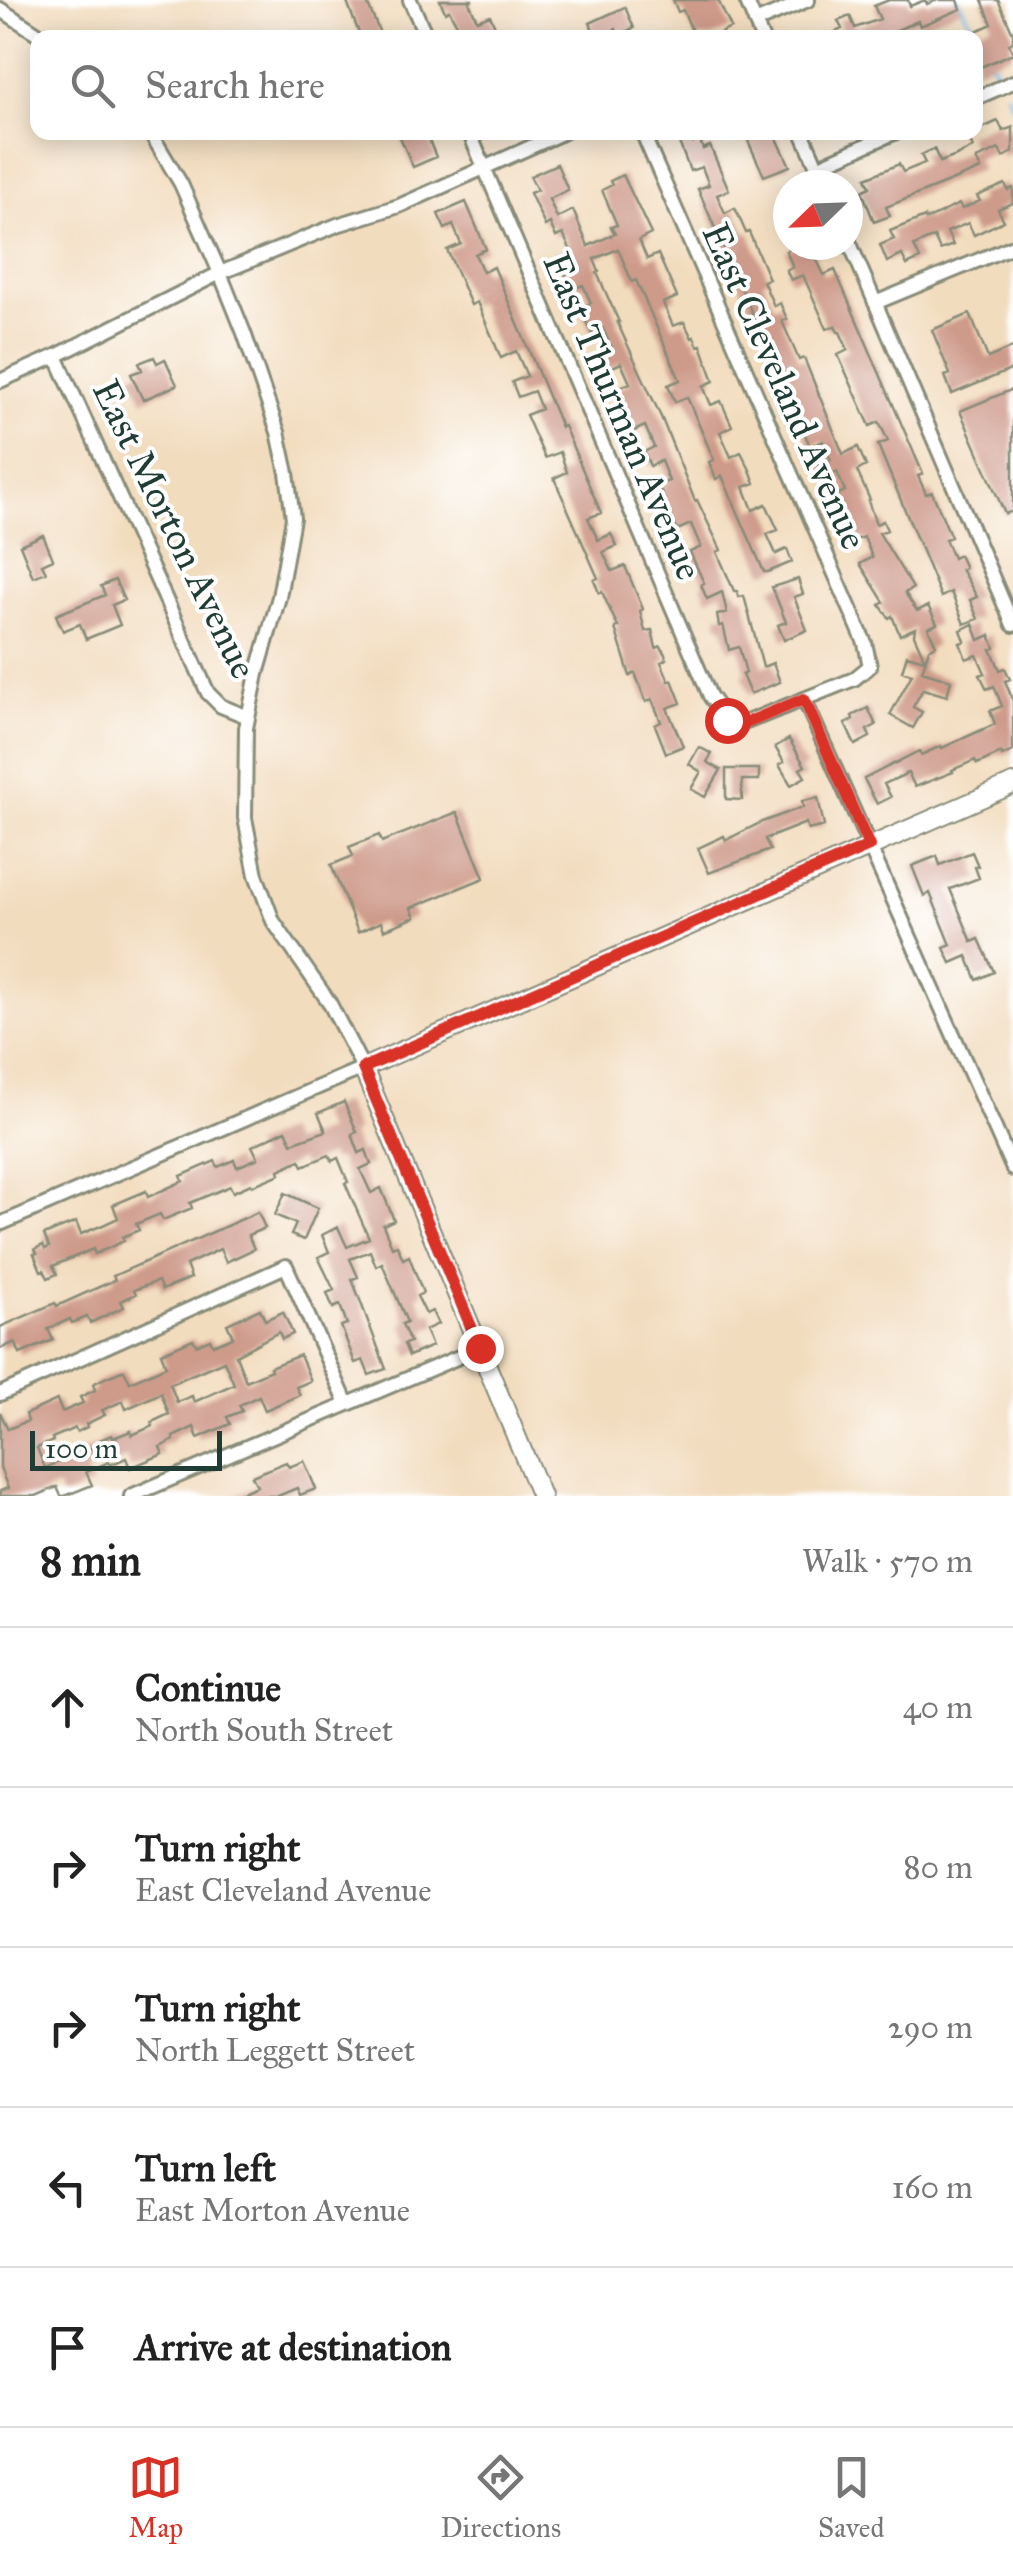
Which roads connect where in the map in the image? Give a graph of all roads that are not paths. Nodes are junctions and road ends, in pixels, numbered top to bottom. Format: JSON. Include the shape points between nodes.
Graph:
{"nodes":[{"id":1,"x":410,"y":0,"type":"edge"},
{"id":2,"x":746,"y":0,"type":"edge"},
{"id":3,"x":808,"y":0,"type":"edge"},
{"id":4,"x":0,"y":9,"type":"edge"},
{"id":5,"x":755,"y":22,"type":"junction"},
{"id":6,"x":32,"y":30,"type":"edge"},
{"id":7,"x":423,"y":30,"type":"edge"},
{"id":8,"x":758,"y":30,"type":"edge"},
{"id":9,"x":1013,"y":82,"type":"edge"},
{"id":10,"x":983,"y":95,"type":"edge"},
{"id":11,"x":155,"y":140,"type":"edge"},
{"id":12,"x":472,"y":140,"type":"edge"},
{"id":13,"x":547,"y":140,"type":"edge"},
{"id":14,"x":645,"y":140,"type":"edge"},
{"id":15,"x":806,"y":140,"type":"edge"},
{"id":16,"x":877,"y":140,"type":"edge"},
{"id":17,"x":817,"y":166,"type":"junction"},
{"id":18,"x":485,"y":170,"type":"junction"},
{"id":19,"x":819,"y":170,"type":"edge"},
{"id":20,"x":1013,"y":246,"type":"edge"},
{"id":21,"x":857,"y":260,"type":"edge"},
{"id":22,"x":220,"y":273,"type":"junction"},
{"id":23,"x":875,"y":303,"type":"junction"},
{"id":24,"x":56,"y":356,"type":"junction"},
{"id":25,"x":0,"y":381,"type":"edge"},
{"id":26,"x":1013,"y":625,"type":"edge"},
{"id":27,"x":804,"y":699,"type":"junction"},
{"id":28,"x":248,"y":717,"type":"junction"},
{"id":29,"x":1013,"y":784,"type":"edge"},
{"id":30,"x":869,"y":846,"type":"junction"},
{"id":31,"x":363,"y":1068,"type":"junction"},
{"id":32,"x":1013,"y":1169,"type":"edge"},
{"id":33,"x":0,"y":1224,"type":"edge"},
{"id":34,"x":480,"y":1348,"type":"junction"},
{"id":35,"x":0,"y":1394,"type":"edge"},
{"id":36,"x":347,"y":1404,"type":"junction"},
{"id":37,"x":131,"y":1496,"type":"edge"},
{"id":38,"x":541,"y":1496,"type":"edge"}],
"edges":[{"from":1,"to":7,"type":"street"},
{"from":2,"to":5,"type":"street"},
{"from":3,"to":5,"type":"street"},
{"from":4,"to":6,"type":"street"},
{"from":5,"to":8,"type":"street"},
{"from":9,"to":10,"type":"street"},
{"from":11,"to":22,"type":"street","name":"East Morton Avenue"},
{"from":12,"to":18,"type":"street","name":"East Thurman Avenue"},
{"from":13,"to":18,"type":"street"},
{"from":14,"to":27,"type":"street","name":"East Cleveland Avenue","via":[[865,643],[870,666]]},
{"from":15,"to":17,"type":"street"},
{"from":16,"to":17,"type":"street"},
{"from":17,"to":19,"type":"street"},
{"from":18,"to":22,"type":"street"},
{"from":18,"to":27,"type":"street","name":"East Thurman Avenue","via":[[710,696],[727,720],[744,724]]},
{"from":20,"to":23,"type":"street"},
{"from":21,"to":23,"type":"street"},
{"from":22,"to":24,"type":"street"},
{"from":22,"to":28,"type":"street","name":"East Morton Avenue","via":[[278,432],[294,518]]},
{"from":23,"to":26,"type":"street"},
{"from":24,"to":25,"type":"street"},
{"from":24,"to":28,"type":"street","name":"East Morton Avenue","via":[[208,693]]},
{"from":27,"to":30,"type":"street"},
{"from":28,"to":31,"type":"street","name":"East Morton Avenue","via":[[245,818],[256,875],[273,921],[329,1002]]},
{"from":29,"to":30,"type":"street"},
{"from":30,"to":31,"type":"street"},
{"from":30,"to":32,"type":"street"},
{"from":31,"to":33,"type":"street"},
{"from":31,"to":34,"type":"street","name":"East Morton Avenue"},
{"from":34,"to":36,"type":"street"},
{"from":34,"to":38,"type":"street","name":"East Morton Avenue"},
{"from":35,"to":36,"type":"street","via":[[286,1266]]},
{"from":36,"to":37,"type":"street"}]}
